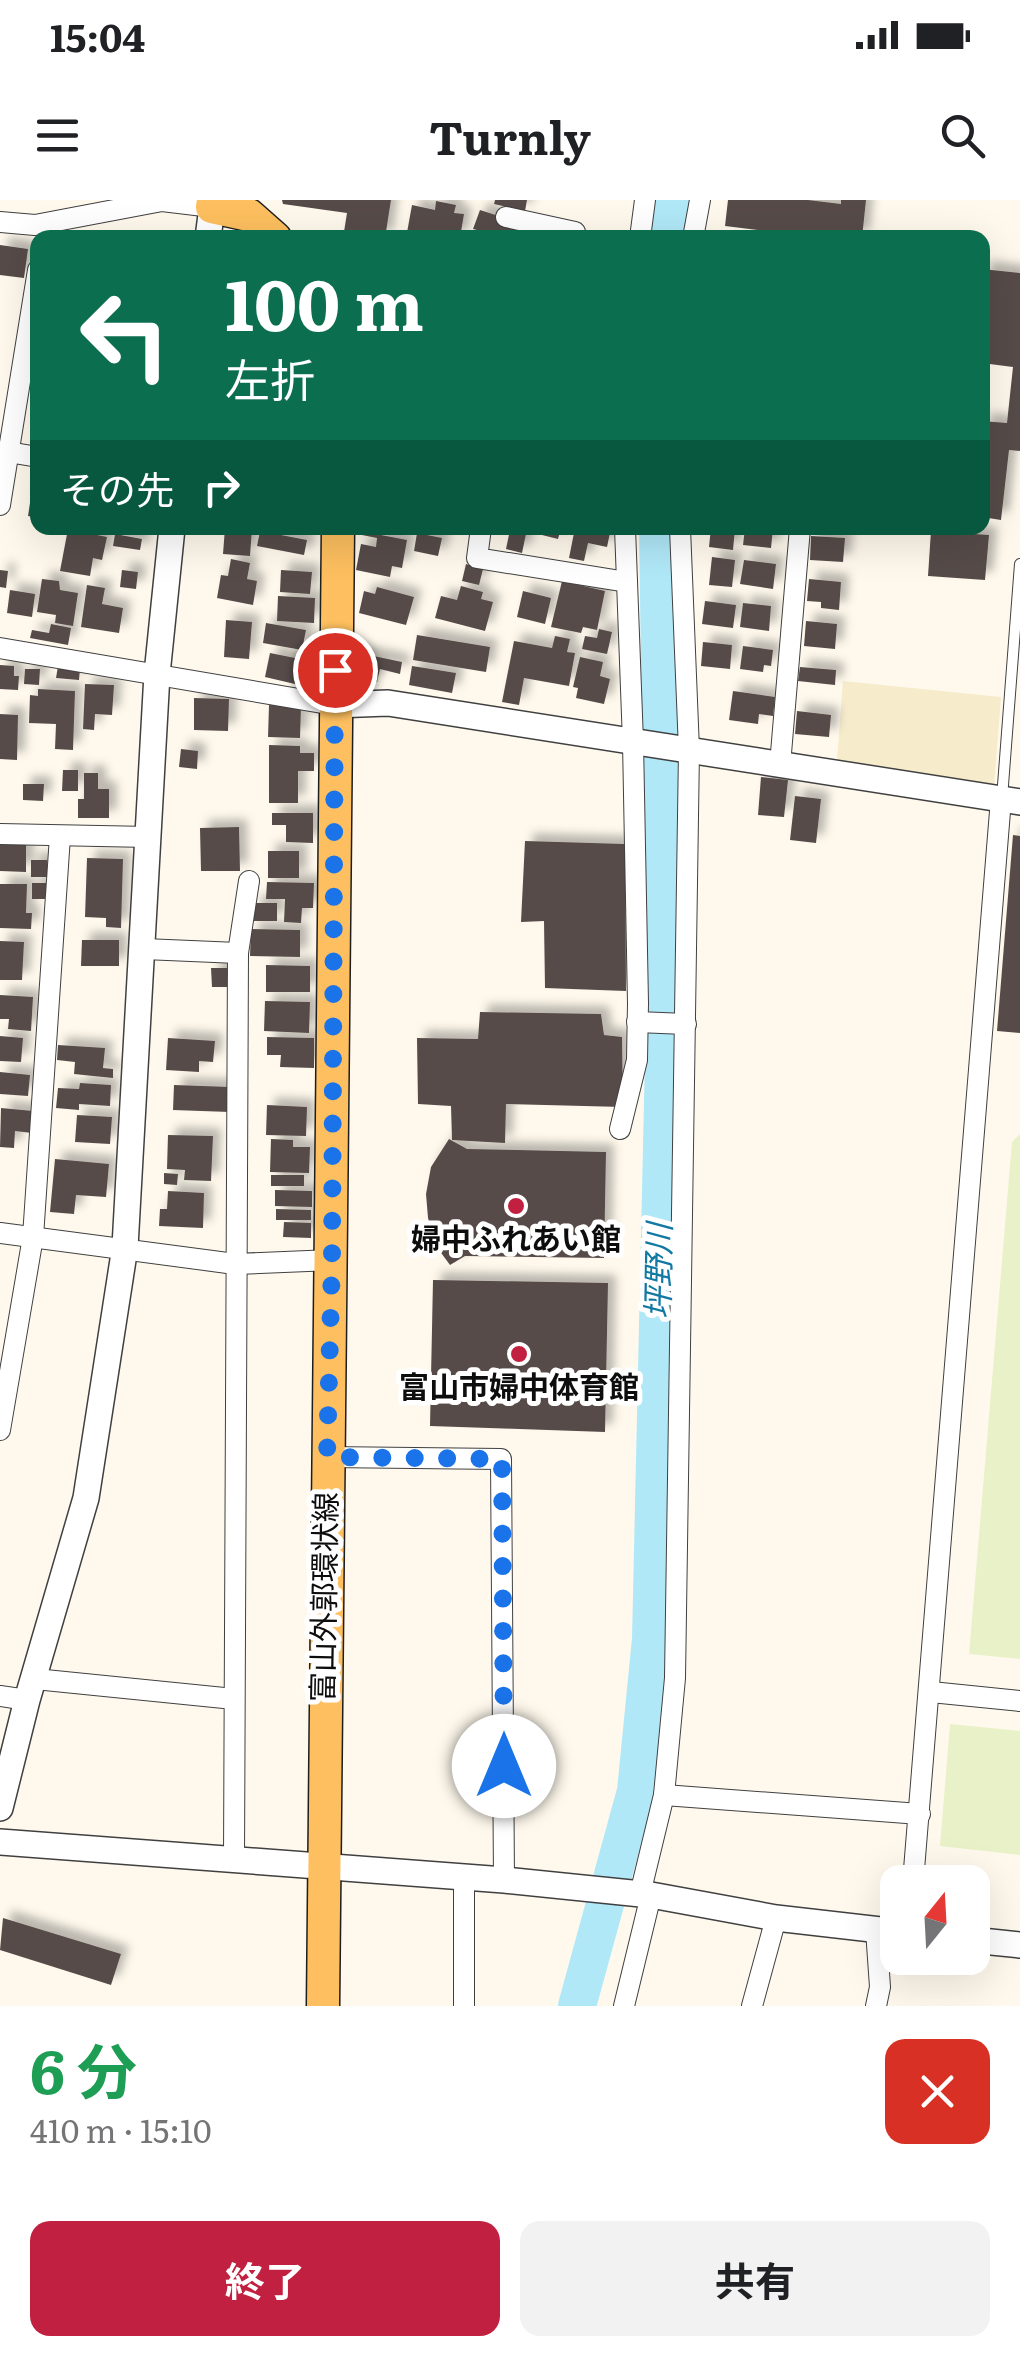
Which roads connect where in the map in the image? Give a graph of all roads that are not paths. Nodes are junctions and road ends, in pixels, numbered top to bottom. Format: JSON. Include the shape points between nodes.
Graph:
{"nodes":[{"id":1,"x":645,"y":200,"type":"edge"},
{"id":2,"x":700,"y":200,"type":"edge"},
{"id":3,"x":211,"y":215,"type":"edge"},
{"id":4,"x":506,"y":216,"type":"dead end"},
{"id":5,"x":0,"y":222,"type":"edge"},
{"id":6,"x":44,"y":230,"type":"edge"},
{"id":7,"x":266,"y":230,"type":"edge"},
{"id":8,"x":566,"y":230,"type":"edge"},
{"id":9,"x":641,"y":230,"type":"edge"},
{"id":10,"x":695,"y":230,"type":"edge"},
{"id":11,"x":30,"y":319,"type":"edge"},
{"id":12,"x":8,"y":452,"type":"junction"},
{"id":13,"x":30,"y":456,"type":"edge"},
{"id":14,"x":0,"y":505,"type":"edge"},
{"id":15,"x":171,"y":535,"type":"edge"},
{"id":16,"x":338,"y":535,"type":"edge"},
{"id":17,"x":480,"y":535,"type":"edge"},
{"id":18,"x":625,"y":535,"type":"edge"},
{"id":19,"x":680,"y":535,"type":"edge"},
{"id":20,"x":799,"y":535,"type":"edge"},
{"id":21,"x":1020,"y":564,"type":"edge"},
{"id":22,"x":627,"y":582,"type":"junction"},
{"id":23,"x":0,"y":648,"type":"edge"},
{"id":24,"x":157,"y":674,"type":"junction"},
{"id":25,"x":334,"y":706,"type":"junction"},
{"id":26,"x":634,"y":742,"type":"junction"},
{"id":27,"x":689,"y":750,"type":"junction"},
{"id":28,"x":780,"y":765,"type":"junction"},
{"id":29,"x":1011,"y":800,"type":"edge"},
{"id":30,"x":0,"y":834,"type":"edge"},
{"id":31,"x":60,"y":836,"type":"junction"},
{"id":32,"x":149,"y":838,"type":"junction"},
{"id":33,"x":250,"y":880,"type":"dead end"},
{"id":34,"x":144,"y":949,"type":"junction"},
{"id":35,"x":238,"y":953,"type":"junction"},
{"id":36,"x":637,"y":1022,"type":"junction"},
{"id":37,"x":686,"y":1024,"type":"junction"},
{"id":38,"x":620,"y":1129,"type":"dead end"},
{"id":39,"x":0,"y":1233,"type":"edge"},
{"id":40,"x":33,"y":1237,"type":"junction"},
{"id":41,"x":125,"y":1247,"type":"junction"},
{"id":42,"x":332,"y":1260,"type":"junction"},
{"id":43,"x":235,"y":1264,"type":"junction"},
{"id":44,"x":0,"y":1430,"type":"edge"},
{"id":45,"x":327,"y":1457,"type":"junction"},
{"id":46,"x":31,"y":1689,"type":"junction"},
{"id":47,"x":931,"y":1692,"type":"junction"},
{"id":48,"x":0,"y":1696,"type":"edge"},
{"id":49,"x":234,"y":1699,"type":"junction"},
{"id":50,"x":1020,"y":1701,"type":"edge"},
{"id":51,"x":664,"y":1796,"type":"junction"},
{"id":52,"x":0,"y":1808,"type":"edge"},
{"id":53,"x":920,"y":1814,"type":"junction"},
{"id":54,"x":0,"y":1842,"type":"edge"},
{"id":55,"x":234,"y":1858,"type":"junction"},
{"id":56,"x":916,"y":1865,"type":"edge"},
{"id":57,"x":322,"y":1866,"type":"junction"},
{"id":58,"x":464,"y":1878,"type":"junction"},
{"id":59,"x":504,"y":1880,"type":"junction"},
{"id":60,"x":641,"y":1894,"type":"junction"},
{"id":61,"x":776,"y":1918,"type":"junction"},
{"id":62,"x":880,"y":1930,"type":"edge"},
{"id":63,"x":990,"y":1942,"type":"edge"},
{"id":64,"x":1020,"y":1945,"type":"edge"},
{"id":65,"x":882,"y":1975,"type":"edge"},
{"id":66,"x":323,"y":2006,"type":"edge"},
{"id":67,"x":464,"y":2006,"type":"edge"},
{"id":68,"x":624,"y":2006,"type":"edge"},
{"id":69,"x":752,"y":2006,"type":"edge"},
{"id":70,"x":876,"y":2006,"type":"edge"}],
"edges":[{"from":1,"to":9,"type":"street"},
{"from":2,"to":10,"type":"street"},
{"from":3,"to":6,"type":"street","via":[[162,200]]},
{"from":3,"to":7,"type":"main road","via":[[248,215]]},
{"from":4,"to":8,"type":"street"},
{"from":5,"to":6,"type":"street"},
{"from":11,"to":12,"type":"street"},
{"from":12,"to":13,"type":"street"},
{"from":12,"to":14,"type":"street"},
{"from":15,"to":24,"type":"street"},
{"from":16,"to":25,"type":"main road","name":"富山外郭環状線"},
{"from":17,"to":22,"type":"street","via":[[476,558]]},
{"from":18,"to":22,"type":"street"},
{"from":19,"to":27,"type":"street"},
{"from":20,"to":28,"type":"street"},
{"from":21,"to":29,"type":"lane"},
{"from":22,"to":26,"type":"street"},
{"from":23,"to":24,"type":"street"},
{"from":24,"to":25,"type":"street"},
{"from":24,"to":32,"type":"street"},
{"from":25,"to":26,"type":"street","via":[[388,702]]},
{"from":25,"to":42,"type":"main road","name":"富山外郭環状線"},
{"from":26,"to":27,"type":"street"},
{"from":26,"to":36,"type":"street"},
{"from":27,"to":28,"type":"street"},
{"from":27,"to":37,"type":"street"},
{"from":28,"to":29,"type":"street"},
{"from":29,"to":47,"type":"street"},
{"from":30,"to":31,"type":"street"},
{"from":31,"to":32,"type":"street"},
{"from":31,"to":40,"type":"street"},
{"from":32,"to":34,"type":"street"},
{"from":33,"to":35,"type":"street"},
{"from":34,"to":35,"type":"street"},
{"from":34,"to":41,"type":"street"},
{"from":35,"to":43,"type":"street"},
{"from":36,"to":37,"type":"street"},
{"from":36,"to":38,"type":"street","via":[[637,1060]]},
{"from":37,"to":51,"type":"street","via":[[676,1678]]},
{"from":39,"to":40,"type":"street"},
{"from":40,"to":41,"type":"street"},
{"from":40,"to":44,"type":"street"},
{"from":41,"to":43,"type":"street"},
{"from":41,"to":46,"type":"street","via":[[86,1498]]},
{"from":42,"to":43,"type":"street"},
{"from":42,"to":45,"type":"main road","name":"富山外郭環状線"},
{"from":43,"to":49,"type":"street"},
{"from":45,"to":57,"type":"main road","name":"富山外郭環状線"},
{"from":45,"to":59,"type":"street","via":[[502,1459]]},
{"from":46,"to":48,"type":"street"},
{"from":46,"to":49,"type":"street"},
{"from":46,"to":52,"type":"street"},
{"from":47,"to":50,"type":"street"},
{"from":47,"to":53,"type":"street"},
{"from":49,"to":55,"type":"street"},
{"from":51,"to":53,"type":"street"},
{"from":51,"to":60,"type":"street"},
{"from":53,"to":56,"type":"street"},
{"from":54,"to":55,"type":"street"},
{"from":55,"to":57,"type":"street"},
{"from":57,"to":58,"type":"street"},
{"from":57,"to":66,"type":"main road","name":"富山外郭環状線"},
{"from":58,"to":59,"type":"street"},
{"from":58,"to":67,"type":"street"},
{"from":59,"to":60,"type":"street"},
{"from":60,"to":61,"type":"street"},
{"from":60,"to":68,"type":"street"},
{"from":61,"to":62,"type":"street"},
{"from":61,"to":69,"type":"street"},
{"from":63,"to":64,"type":"street"},
{"from":65,"to":70,"type":"street"}]}
